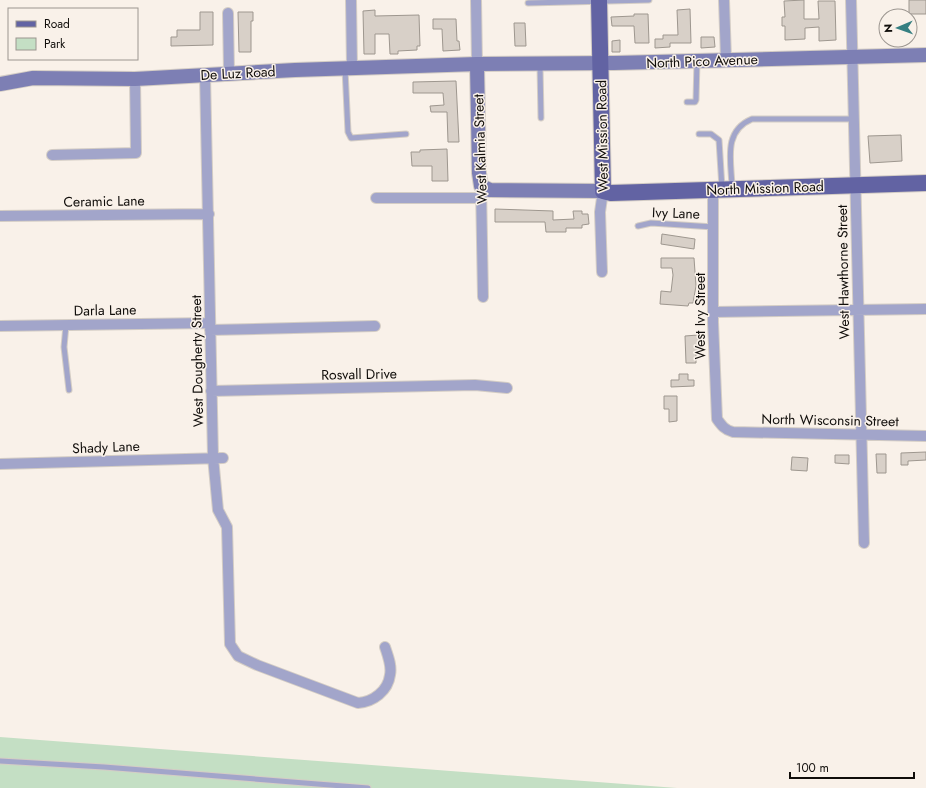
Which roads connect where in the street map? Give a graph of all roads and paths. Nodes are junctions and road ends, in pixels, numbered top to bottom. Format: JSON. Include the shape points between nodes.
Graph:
{"nodes":[{"id":1,"x":351,"y":0,"type":"edge"},
{"id":2,"x":476,"y":0,"type":"edge"},
{"id":3,"x":649,"y":0,"type":"edge"},
{"id":4,"x":724,"y":0,"type":"edge"},
{"id":5,"x":851,"y":0,"type":"edge"},
{"id":6,"x":600,"y":1,"type":"edge"},
{"id":7,"x":528,"y":3,"type":"dead end"},
{"id":8,"x":228,"y":12,"type":"dead end"},
{"id":9,"x":926,"y":55,"type":"edge"},
{"id":10,"x":852,"y":57,"type":"junction"},
{"id":11,"x":726,"y":59,"type":"junction"},
{"id":12,"x":697,"y":60,"type":"junction"},
{"id":13,"x":540,"y":62,"type":"junction"},
{"id":14,"x":601,"y":63,"type":"junction"},
{"id":15,"x":477,"y":64,"type":"junction"},
{"id":16,"x":349,"y":68,"type":"junction"},
{"id":17,"x":229,"y":74,"type":"junction"},
{"id":18,"x":205,"y":75,"type":"junction"},
{"id":19,"x":135,"y":79,"type":"junction"},
{"id":20,"x":0,"y":84,"type":"edge"},
{"id":21,"x":687,"y":102,"type":"dead end"},
{"id":22,"x":541,"y":118,"type":"dead end"},
{"id":23,"x":854,"y":119,"type":"junction"},
{"id":24,"x":406,"y":134,"type":"dead end"},
{"id":25,"x":699,"y":134,"type":"dead end"},
{"id":26,"x":52,"y":155,"type":"dead end"},
{"id":27,"x":926,"y":183,"type":"edge"},
{"id":28,"x":855,"y":185,"type":"junction"},
{"id":29,"x":722,"y":189,"type":"junction"},
{"id":30,"x":603,"y":191,"type":"junction"},
{"id":31,"x":482,"y":192,"type":"junction"},
{"id":32,"x":376,"y":198,"type":"dead end"},
{"id":33,"x":209,"y":214,"type":"junction"},
{"id":34,"x":0,"y":216,"type":"edge"},
{"id":35,"x":638,"y":226,"type":"dead end"},
{"id":36,"x":714,"y":227,"type":"junction"},
{"id":37,"x":602,"y":272,"type":"dead end"},
{"id":38,"x":483,"y":297,"type":"dead end"},
{"id":39,"x":926,"y":309,"type":"edge"},
{"id":40,"x":858,"y":311,"type":"junction"},
{"id":41,"x":713,"y":312,"type":"junction"},
{"id":42,"x":66,"y":325,"type":"junction"},
{"id":43,"x":0,"y":326,"type":"edge"},
{"id":44,"x":210,"y":326,"type":"junction"},
{"id":45,"x":375,"y":326,"type":"dead end"},
{"id":46,"x":507,"y":388,"type":"dead end"},
{"id":47,"x":69,"y":390,"type":"dead end"},
{"id":48,"x":211,"y":391,"type":"junction"},
{"id":49,"x":733,"y":432,"type":"joint"},
{"id":50,"x":861,"y":435,"type":"junction"},
{"id":51,"x":926,"y":436,"type":"edge"},
{"id":52,"x":218,"y":458,"type":"junction"},
{"id":53,"x":0,"y":464,"type":"edge"},
{"id":54,"x":864,"y":543,"type":"dead end"},
{"id":55,"x":385,"y":647,"type":"dead end"},
{"id":56,"x":0,"y":761,"type":"edge"},
{"id":57,"x":368,"y":788,"type":"edge"}],
"edges":[{"from":1,"to":16,"type":"street"},
{"from":2,"to":15,"type":"street","name":"West Kalmia Street"},
{"from":3,"to":6,"type":"lane"},
{"from":4,"to":11,"type":"street"},
{"from":5,"to":10,"type":"street","name":"West Hawthorne Street"},
{"from":6,"to":7,"type":"lane"},
{"from":6,"to":14,"type":"main road","name":"West Mission Road"},
{"from":8,"to":17,"type":"street"},
{"from":9,"to":10,"type":"main road","name":"North Pico Avenue"},
{"from":10,"to":11,"type":"main road","name":"North Pico Avenue"},
{"from":10,"to":23,"type":"street","name":"West Hawthorne Street"},
{"from":11,"to":12,"type":"main road","name":"North Pico Avenue"},
{"from":12,"to":14,"type":"main road","name":"North Pico Avenue"},
{"from":12,"to":21,"type":"lane","via":[[696,100]]},
{"from":13,"to":14,"type":"main road","name":"North Pico Avenue"},
{"from":13,"to":15,"type":"main road","name":"North Pico Avenue"},
{"from":13,"to":22,"type":"lane"},
{"from":14,"to":30,"type":"main road","name":"West Mission Road"},
{"from":15,"to":16,"type":"main road","name":"De Luz Road"},
{"from":15,"to":31,"type":"main road","name":"West Kalmia Street","via":[[479,173]]},
{"from":16,"to":17,"type":"main road","name":"De Luz Road"},
{"from":16,"to":24,"type":"lane","via":[[348,132],[351,138]]},
{"from":17,"to":18,"type":"main road","name":"De Luz Road"},
{"from":18,"to":19,"type":"main road","name":"De Luz Road"},
{"from":18,"to":33,"type":"street","name":"West Dougherty Street"},
{"from":19,"to":20,"type":"main road","name":"De Luz Road","via":[[32,78]]},
{"from":19,"to":26,"type":"street","via":[[136,153]]},
{"from":23,"to":28,"type":"street","name":"West Hawthorne Street"},
{"from":23,"to":29,"type":"lane","via":[[752,119],[742,124],[735,131],[731,141]]},
{"from":25,"to":29,"type":"lane","via":[[711,134],[719,140]]},
{"from":27,"to":28,"type":"main road","name":"North Mission Road"},
{"from":28,"to":29,"type":"main road","name":"North Mission Road"},
{"from":28,"to":40,"type":"street","name":"West Hawthorne Street"},
{"from":29,"to":30,"type":"main road","name":"North Mission Road","via":[[611,193]]},
{"from":29,"to":36,"type":"street","name":"West Ivy Street"},
{"from":30,"to":31,"type":"main road"},
{"from":30,"to":37,"type":"street","name":"West Mission Road","via":[[600,212]]},
{"from":31,"to":32,"type":"street"},
{"from":31,"to":38,"type":"street","name":"West Kalmia Street"},
{"from":33,"to":34,"type":"street","name":"Ceramic Lane"},
{"from":33,"to":44,"type":"street","name":"West Dougherty Street"},
{"from":35,"to":36,"type":"lane","name":"Ivy Lane","via":[[651,223]]},
{"from":36,"to":41,"type":"street","name":"West Ivy Street"},
{"from":39,"to":40,"type":"street"},
{"from":40,"to":41,"type":"street"},
{"from":40,"to":50,"type":"street","name":"West Hawthorne Street"},
{"from":41,"to":49,"type":"street","name":"West Ivy Street","via":[[716,419],[725,430]]},
{"from":42,"to":43,"type":"street","name":"Darla Lane"},
{"from":42,"to":44,"type":"street","name":"Darla Lane"},
{"from":42,"to":47,"type":"lane","via":[[64,347]]},
{"from":44,"to":45,"type":"street","name":"Darla Lane"},
{"from":44,"to":48,"type":"street","name":"West Dougherty Street"},
{"from":46,"to":48,"type":"street","name":"Rosvall Drive","via":[[475,385]]},
{"from":48,"to":52,"type":"street","name":"West Dougherty Street"},
{"from":49,"to":50,"type":"street","name":"North Wisconsin Street"},
{"from":50,"to":51,"type":"street","name":"North Wisconsin Street"},
{"from":50,"to":54,"type":"street","name":"West Hawthorne Street"},
{"from":52,"to":53,"type":"street","name":"Shady Lane"},
{"from":52,"to":55,"type":"street","name":"West Dougherty Street","via":[[218,510],[227,527],[230,644],[238,656],[358,703],[368,702],[385,688],[390,676]]},
{"from":56,"to":57,"type":"lane"}]}
